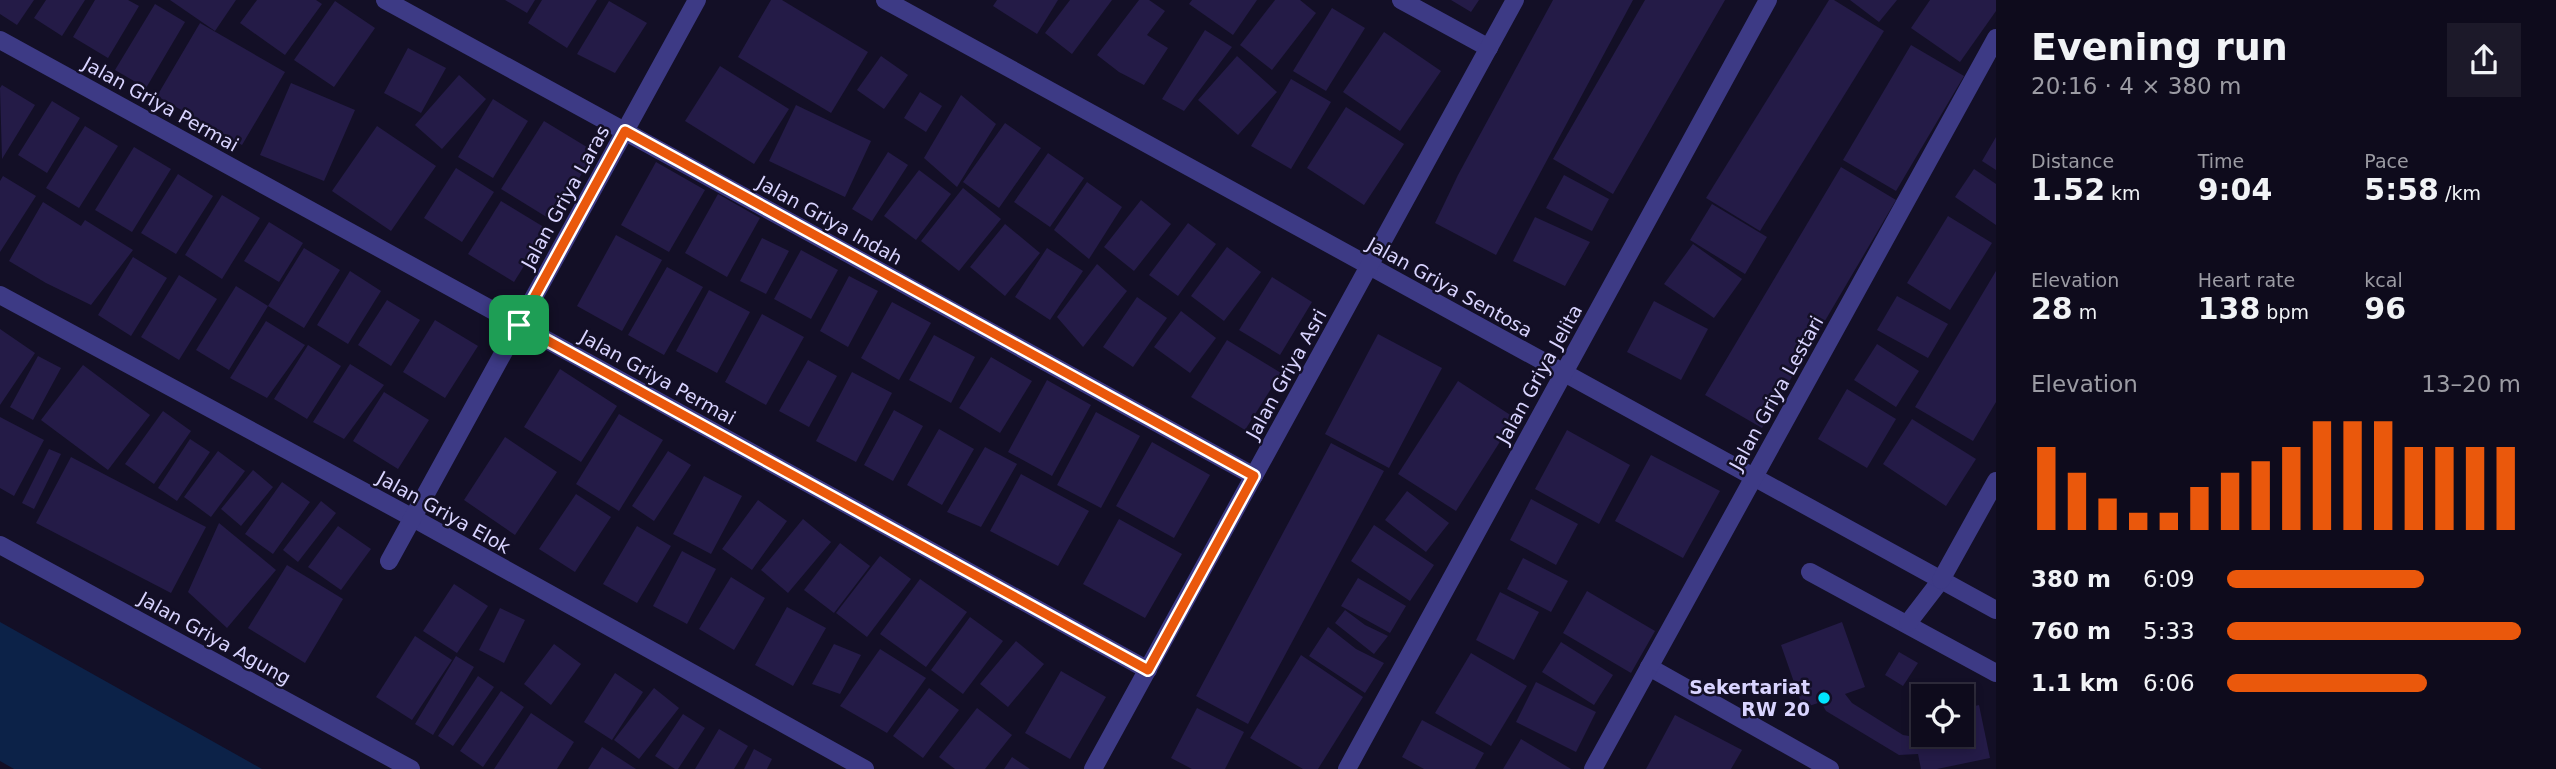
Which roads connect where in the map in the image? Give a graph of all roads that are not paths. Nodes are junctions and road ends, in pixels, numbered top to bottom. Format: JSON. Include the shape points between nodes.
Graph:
{"nodes":[{"id":1,"x":385,"y":0,"type":"edge"},
{"id":2,"x":697,"y":0,"type":"edge"},
{"id":3,"x":885,"y":0,"type":"edge"},
{"id":4,"x":1401,"y":0,"type":"edge"},
{"id":5,"x":1515,"y":0,"type":"edge"},
{"id":6,"x":1768,"y":0,"type":"edge"},
{"id":7,"x":1996,"y":38,"type":"edge"},
{"id":8,"x":0,"y":40,"type":"edge"},
{"id":9,"x":1489,"y":48,"type":"junction"},
{"id":10,"x":625,"y":131,"type":"junction"},
{"id":11,"x":1369,"y":266,"type":"junction"},
{"id":12,"x":0,"y":295,"type":"edge"},
{"id":13,"x":519,"y":325,"type":"junction"},
{"id":14,"x":1564,"y":373,"type":"junction"},
{"id":15,"x":1254,"y":476,"type":"junction"},
{"id":16,"x":1754,"y":477,"type":"junction"},
{"id":17,"x":1996,"y":481,"type":"edge"},
{"id":18,"x":413,"y":518,"type":"junction"},
{"id":19,"x":0,"y":545,"type":"edge"},
{"id":20,"x":389,"y":561,"type":"dead end"},
{"id":21,"x":1810,"y":572,"type":"dead end"},
{"id":22,"x":1941,"y":580,"type":"junction"},
{"id":23,"x":1996,"y":610,"type":"edge"},
{"id":24,"x":1908,"y":623,"type":"junction"},
{"id":25,"x":1648,"y":667,"type":"junction"},
{"id":26,"x":1148,"y":670,"type":"junction"},
{"id":27,"x":1996,"y":673,"type":"edge"},
{"id":28,"x":411,"y":769,"type":"edge"},
{"id":29,"x":865,"y":769,"type":"edge"},
{"id":30,"x":1094,"y":769,"type":"edge"},
{"id":31,"x":1347,"y":769,"type":"edge"},
{"id":32,"x":1592,"y":769,"type":"edge"},
{"id":33,"x":1830,"y":769,"type":"edge"}],
"edges":[{"from":1,"to":10,"type":"street","name":"Jalan Griya Indah"},
{"from":2,"to":10,"type":"street","name":"Jalan Griya Laras"},
{"from":3,"to":11,"type":"street","name":"Jalan Griya Sentosa"},
{"from":4,"to":9,"type":"street"},
{"from":5,"to":9,"type":"street","name":"Jalan Griya Asri"},
{"from":6,"to":14,"type":"street","name":"Jalan Griya Jelita"},
{"from":7,"to":16,"type":"street","name":"Jalan Griya Lestari"},
{"from":8,"to":13,"type":"street","name":"Jalan Griya Permai"},
{"from":9,"to":11,"type":"street","name":"Jalan Griya Asri"},
{"from":10,"to":13,"type":"street","name":"Jalan Griya Laras"},
{"from":10,"to":15,"type":"street","name":"Jalan Griya Indah"},
{"from":11,"to":14,"type":"street","name":"Jalan Griya Sentosa"},
{"from":11,"to":15,"type":"street","name":"Jalan Griya Asri"},
{"from":12,"to":18,"type":"street","name":"Jalan Griya Elok"},
{"from":13,"to":18,"type":"street","name":"Jalan Griya Laras"},
{"from":13,"to":26,"type":"street","name":"Jalan Griya Permai"},
{"from":14,"to":16,"type":"street","name":"Jalan Griya Sentosa"},
{"from":14,"to":31,"type":"street","name":"Jalan Griya Jelita"},
{"from":15,"to":26,"type":"street","name":"Jalan Griya Asri"},
{"from":16,"to":22,"type":"street","name":"Jalan Griya Sentosa"},
{"from":16,"to":25,"type":"street","name":"Jalan Griya Lestari"},
{"from":17,"to":22,"type":"street"},
{"from":18,"to":20,"type":"street","name":"Jalan Griya Laras"},
{"from":18,"to":29,"type":"street","name":"Jalan Griya Elok"},
{"from":19,"to":28,"type":"street","name":"Jalan Griya Agung"},
{"from":21,"to":24,"type":"street"},
{"from":22,"to":23,"type":"street","name":"Jalan Griya Sentosa"},
{"from":22,"to":24,"type":"street"},
{"from":24,"to":27,"type":"street"},
{"from":25,"to":32,"type":"street","name":"Jalan Griya Lestari"},
{"from":25,"to":33,"type":"street"},
{"from":26,"to":30,"type":"street","name":"Jalan Griya Asri"}]}
